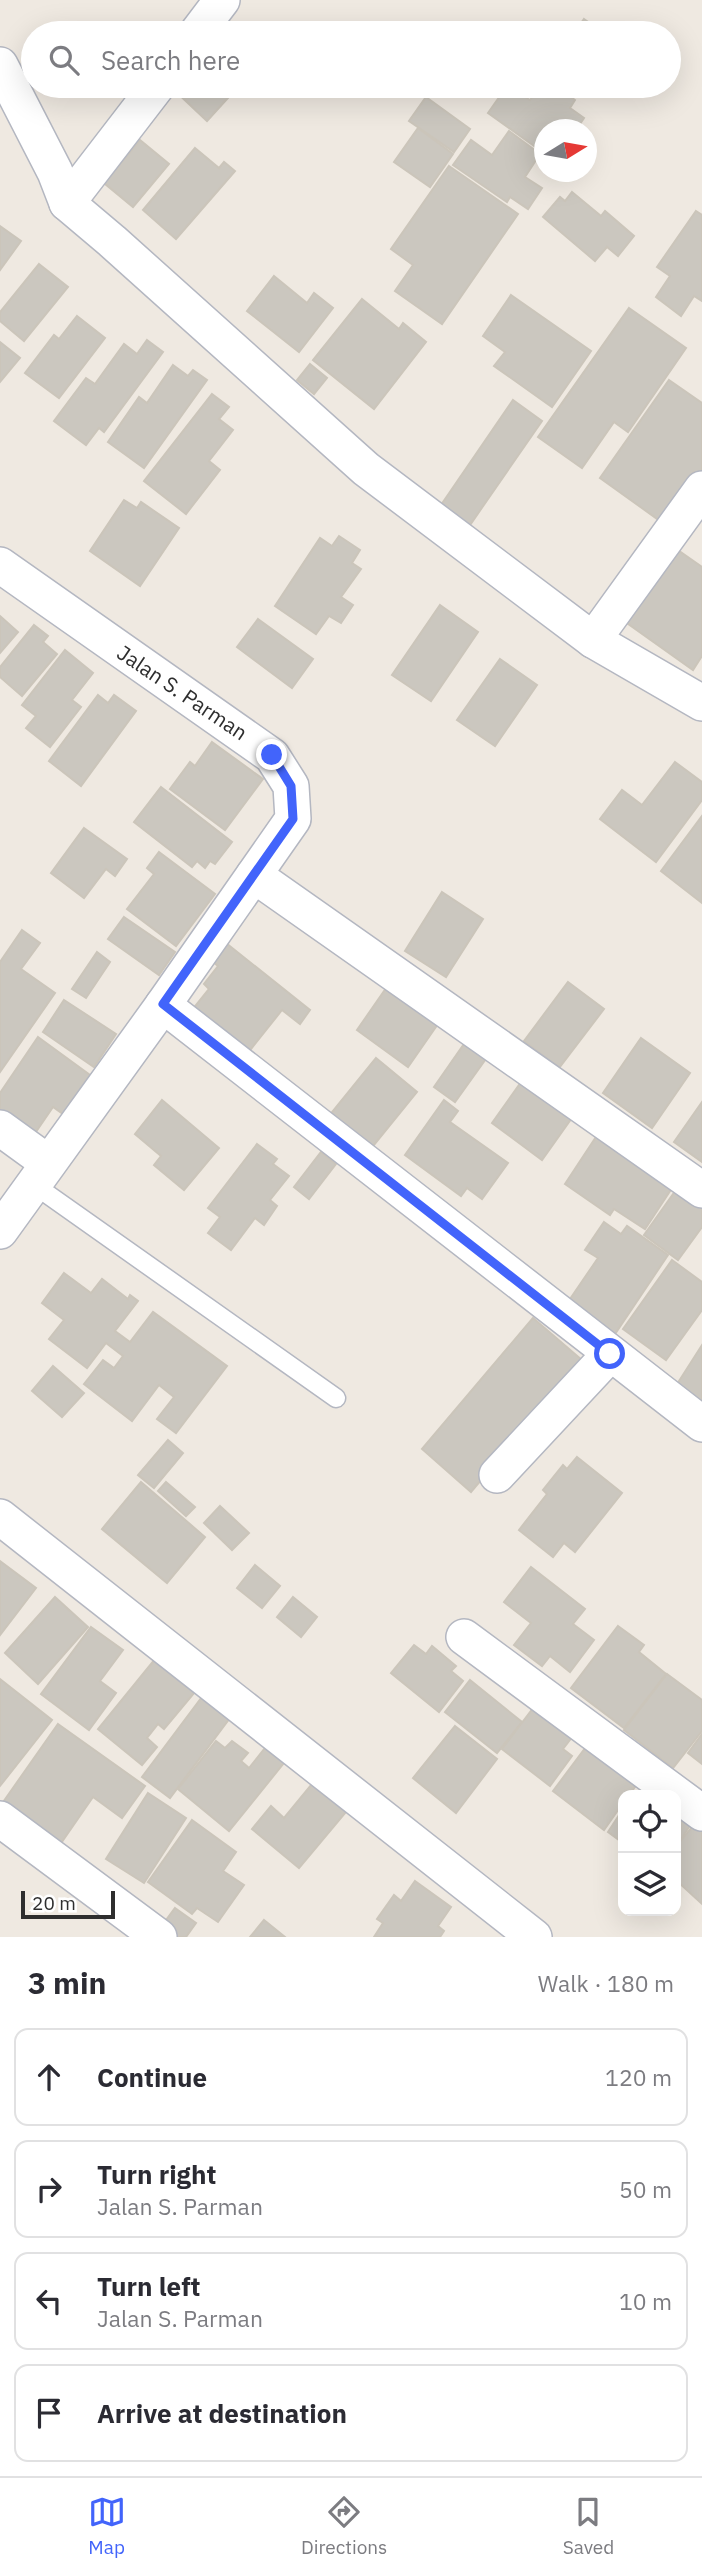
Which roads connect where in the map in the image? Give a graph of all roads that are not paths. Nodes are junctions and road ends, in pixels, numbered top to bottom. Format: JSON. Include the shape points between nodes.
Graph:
{"nodes":[{"id":1,"x":222,"y":0,"type":"edge"},
{"id":2,"x":206,"y":21,"type":"edge"},
{"id":3,"x":0,"y":65,"type":"edge"},
{"id":4,"x":148,"y":98,"type":"edge"},
{"id":5,"x":67,"y":204,"type":"junction"},
{"id":6,"x":702,"y":489,"type":"edge"},
{"id":7,"x":0,"y":565,"type":"edge"},
{"id":8,"x":593,"y":640,"type":"junction"},
{"id":9,"x":702,"y":703,"type":"edge"},
{"id":10,"x":254,"y":875,"type":"junction"},
{"id":11,"x":163,"y":1004,"type":"junction"},
{"id":12,"x":0,"y":1128,"type":"edge"},
{"id":13,"x":40,"y":1173,"type":"junction"},
{"id":14,"x":702,"y":1190,"type":"edge"},
{"id":15,"x":0,"y":1231,"type":"edge"},
{"id":16,"x":610,"y":1354,"type":"junction"},
{"id":17,"x":336,"y":1398,"type":"dead end"},
{"id":18,"x":702,"y":1424,"type":"edge"},
{"id":19,"x":497,"y":1475,"type":"dead end"},
{"id":20,"x":0,"y":1517,"type":"edge"},
{"id":21,"x":464,"y":1637,"type":"dead end"},
{"id":22,"x":702,"y":1813,"type":"edge"},
{"id":23,"x":0,"y":1819,"type":"edge"},
{"id":24,"x":159,"y":1937,"type":"edge"},
{"id":25,"x":534,"y":1937,"type":"edge"}],
"edges":[{"from":1,"to":2,"type":"street"},
{"from":3,"to":5,"type":"street"},
{"from":4,"to":5,"type":"street"},
{"from":5,"to":8,"type":"street","via":[[366,469]]},
{"from":6,"to":8,"type":"street"},
{"from":7,"to":10,"type":"street","name":"Jalan S. Parman","via":[[272,755],[291,786],[293,819]]},
{"from":8,"to":9,"type":"street"},
{"from":10,"to":11,"type":"street","name":"Jalan S. Parman"},
{"from":10,"to":14,"type":"street"},
{"from":11,"to":13,"type":"street","name":"Jalan S. Parman"},
{"from":11,"to":16,"type":"street"},
{"from":12,"to":13,"type":"street"},
{"from":13,"to":15,"type":"street","name":"Jalan S. Parman"},
{"from":13,"to":17,"type":"lane"},
{"from":16,"to":18,"type":"street"},
{"from":16,"to":19,"type":"street"},
{"from":20,"to":25,"type":"street"},
{"from":21,"to":22,"type":"street"},
{"from":23,"to":24,"type":"street"}]}
